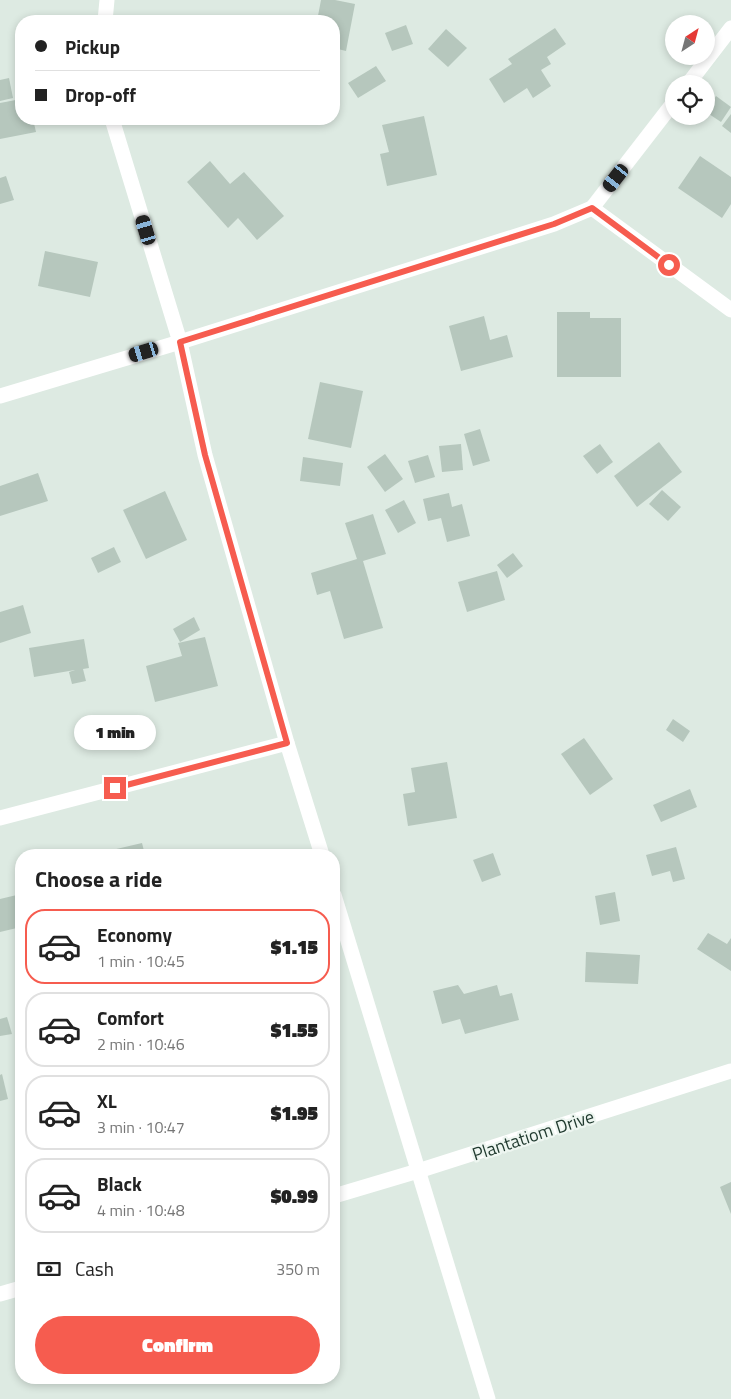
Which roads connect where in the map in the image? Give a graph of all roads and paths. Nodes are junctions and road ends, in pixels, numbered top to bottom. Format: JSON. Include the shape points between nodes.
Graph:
{"nodes":[{"id":1,"x":107,"y":0,"type":"edge"},
{"id":2,"x":106,"y":15,"type":"edge"},
{"id":3,"x":731,"y":28,"type":"edge"},
{"id":4,"x":695,"y":75,"type":"edge"},
{"id":5,"x":665,"y":114,"type":"edge"},
{"id":6,"x":114,"y":125,"type":"edge"},
{"id":7,"x":592,"y":208,"type":"junction"},
{"id":8,"x":731,"y":310,"type":"edge"},
{"id":9,"x":180,"y":342,"type":"junction"},
{"id":10,"x":0,"y":396,"type":"edge"},
{"id":11,"x":287,"y":743,"type":"junction"},
{"id":12,"x":0,"y":818,"type":"edge"},
{"id":13,"x":320,"y":849,"type":"edge"},
{"id":14,"x":340,"y":915,"type":"edge"},
{"id":15,"x":731,"y":1071,"type":"edge"},
{"id":16,"x":418,"y":1171,"type":"junction"},
{"id":17,"x":340,"y":1194,"type":"edge"},
{"id":18,"x":15,"y":1290,"type":"edge"},
{"id":19,"x":0,"y":1294,"type":"edge"},
{"id":20,"x":488,"y":1399,"type":"edge"}],
"edges":[{"from":1,"to":2,"type":"street"},
{"from":3,"to":4,"type":"street"},
{"from":5,"to":7,"type":"street"},
{"from":6,"to":9,"type":"street"},
{"from":7,"to":8,"type":"street"},
{"from":7,"to":9,"type":"street","via":[[554,224]]},
{"from":9,"to":10,"type":"street"},
{"from":9,"to":11,"type":"street","via":[[205,455]]},
{"from":11,"to":12,"type":"street"},
{"from":11,"to":13,"type":"street"},
{"from":14,"to":16,"type":"street"},
{"from":15,"to":16,"type":"street","name":"Plantatiom Drive"},
{"from":16,"to":17,"type":"street","name":"Plantatiom Drive"},
{"from":16,"to":20,"type":"street"},
{"from":18,"to":19,"type":"street"}]}
